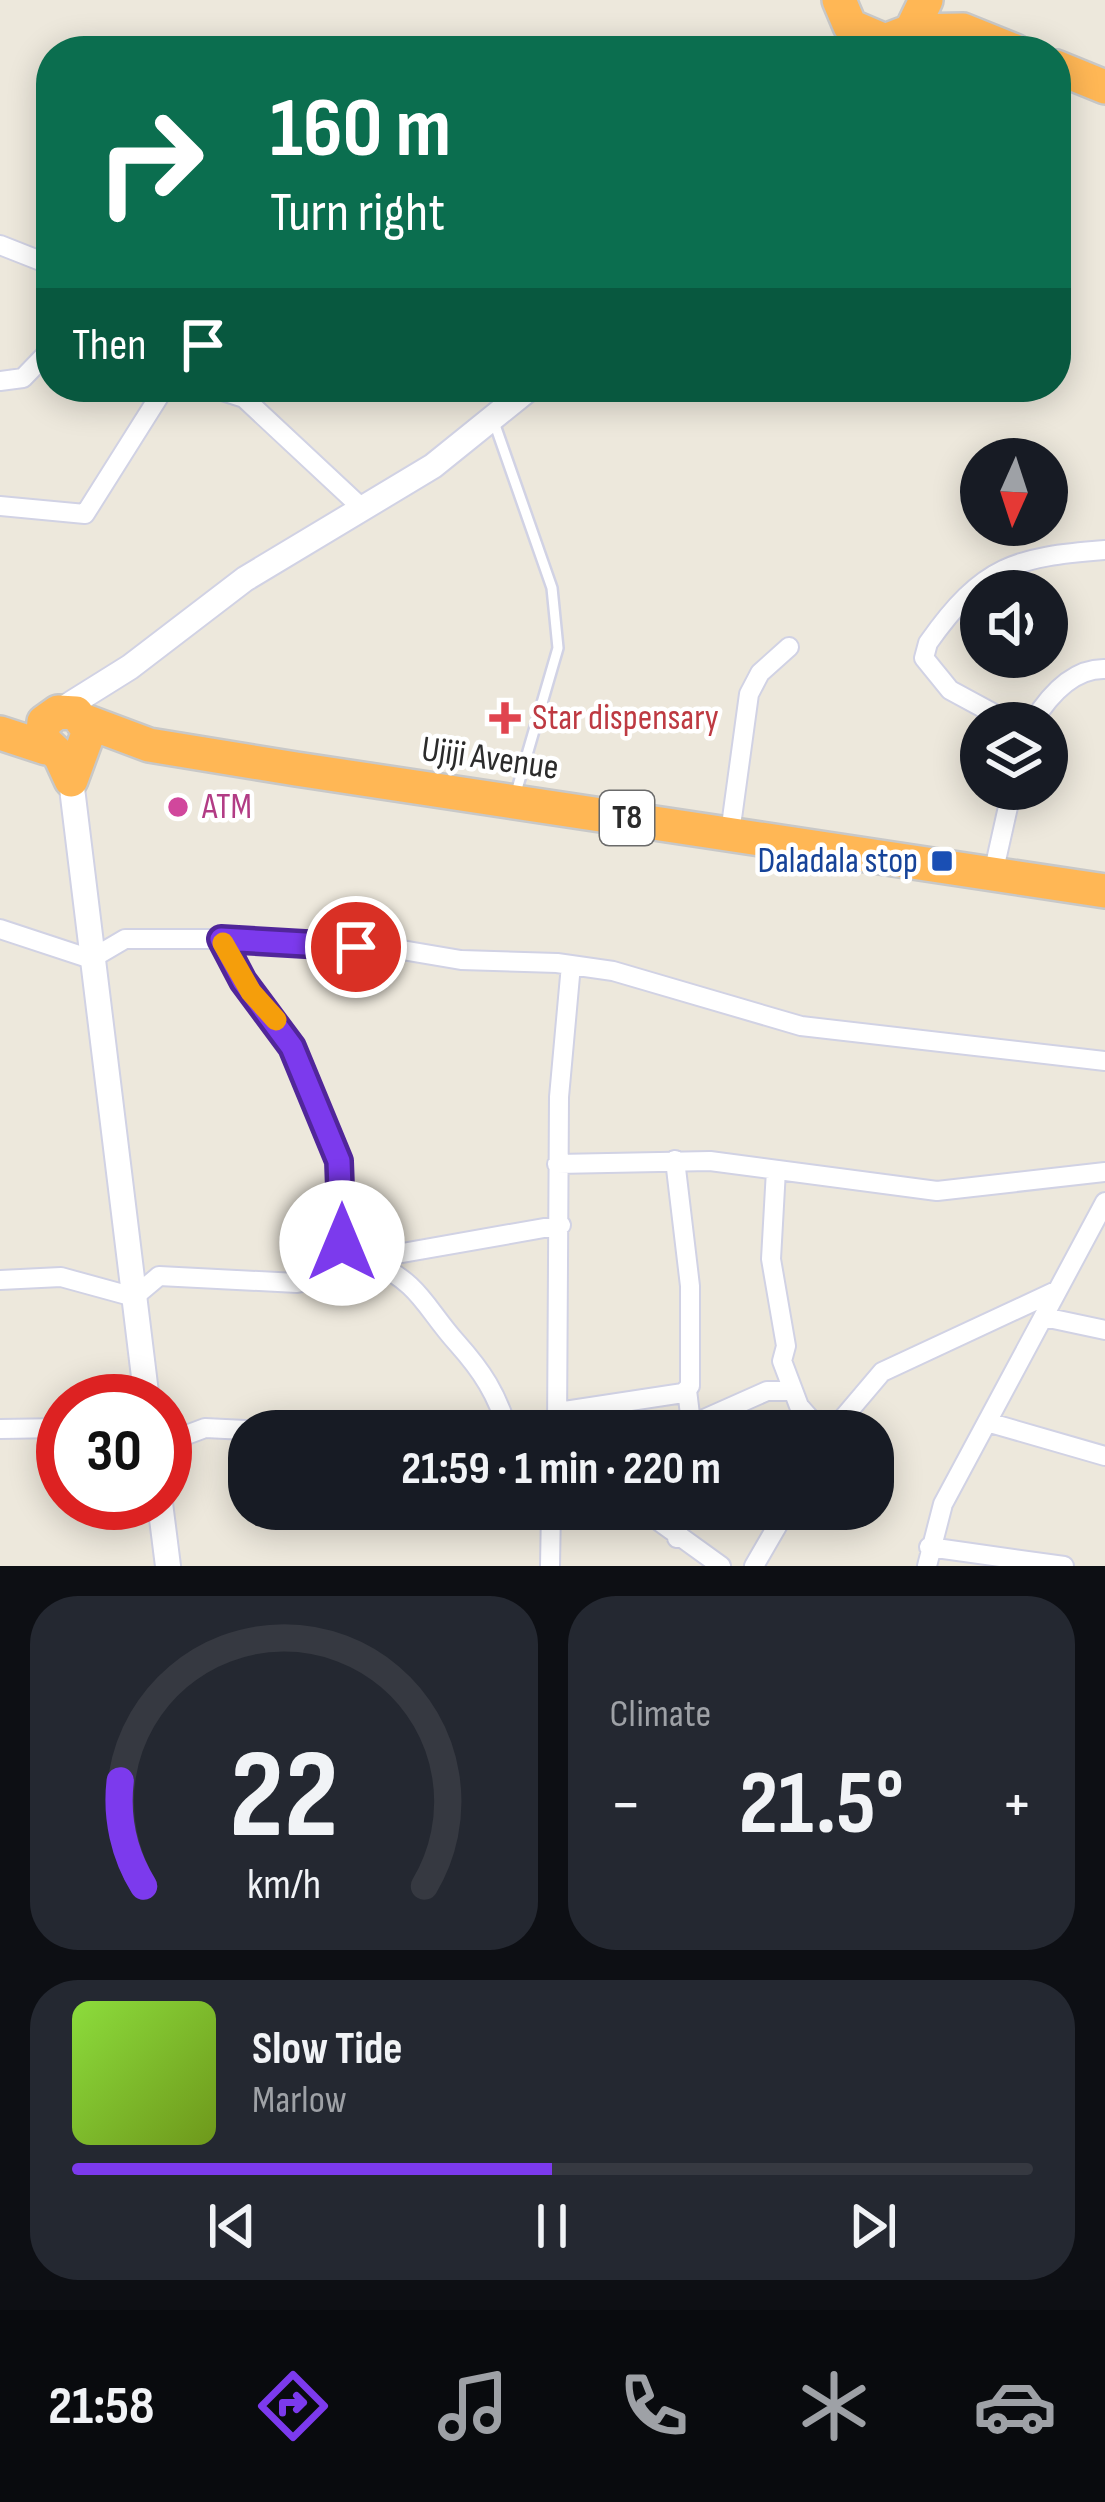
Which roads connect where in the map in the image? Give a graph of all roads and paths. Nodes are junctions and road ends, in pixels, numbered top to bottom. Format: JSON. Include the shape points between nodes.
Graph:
{"nodes":[{"id":1,"x":839,"y":0,"type":"edge"},
{"id":2,"x":930,"y":0,"type":"edge"},
{"id":3,"x":963,"y":30,"type":"junction"},
{"id":4,"x":910,"y":31,"type":"junction"},
{"id":5,"x":849,"y":36,"type":"edge"},
{"id":6,"x":898,"y":36,"type":"edge"},
{"id":7,"x":978,"y":36,"type":"edge"},
{"id":8,"x":1071,"y":74,"type":"edge"},
{"id":9,"x":1105,"y":87,"type":"edge"},
{"id":10,"x":0,"y":244,"type":"edge"},
{"id":11,"x":36,"y":259,"type":"edge"},
{"id":12,"x":36,"y":365,"type":"edge"},
{"id":13,"x":0,"y":381,"type":"edge"},
{"id":14,"x":156,"y":402,"type":"edge"},
{"id":15,"x":248,"y":402,"type":"edge"},
{"id":16,"x":513,"y":402,"type":"edge"},
{"id":17,"x":493,"y":418,"type":"junction"},
{"id":18,"x":0,"y":506,"type":"edge"},
{"id":19,"x":363,"y":509,"type":"junction"},
{"id":20,"x":1105,"y":550,"type":"edge"},
{"id":21,"x":789,"y":647,"type":"dead end"},
{"id":22,"x":1105,"y":669,"type":"edge"},
{"id":23,"x":972,"y":702,"type":"edge"},
{"id":24,"x":1051,"y":702,"type":"edge"},
{"id":25,"x":0,"y":728,"type":"edge"},
{"id":26,"x":64,"y":739,"type":"junction"},
{"id":27,"x":514,"y":802,"type":"junction"},
{"id":28,"x":1007,"y":810,"type":"edge"},
{"id":29,"x":730,"y":832,"type":"junction"},
{"id":30,"x":993,"y":874,"type":"junction"},
{"id":31,"x":1105,"y":891,"type":"edge"},
{"id":32,"x":2,"y":936,"type":"edge"},
{"id":33,"x":221,"y":939,"type":"junction"},
{"id":34,"x":91,"y":959,"type":"junction"},
{"id":35,"x":571,"y":964,"type":"junction"},
{"id":36,"x":1105,"y":1061,"type":"edge"},
{"id":37,"x":675,"y":1160,"type":"junction"},
{"id":38,"x":557,"y":1164,"type":"junction"},
{"id":39,"x":776,"y":1170,"type":"junction"},
{"id":40,"x":1105,"y":1172,"type":"edge"},
{"id":41,"x":1105,"y":1202,"type":"edge"},
{"id":42,"x":560,"y":1225,"type":"junction"},
{"id":43,"x":371,"y":1261,"type":"junction"},
{"id":44,"x":334,"y":1276,"type":"junction"},
{"id":45,"x":0,"y":1280,"type":"edge"},
{"id":46,"x":1056,"y":1291,"type":"junction"},
{"id":47,"x":134,"y":1297,"type":"junction"},
{"id":48,"x":1044,"y":1317,"type":"junction"},
{"id":49,"x":1105,"y":1330,"type":"edge"},
{"id":50,"x":144,"y":1374,"type":"edge"},
{"id":51,"x":687,"y":1390,"type":"junction"},
{"id":52,"x":794,"y":1391,"type":"junction"},
{"id":53,"x":500,"y":1410,"type":"edge"},
{"id":54,"x":558,"y":1410,"type":"edge"},
{"id":55,"x":606,"y":1410,"type":"edge"},
{"id":56,"x":693,"y":1410,"type":"edge"},
{"id":57,"x":728,"y":1410,"type":"edge"},
{"id":58,"x":807,"y":1410,"type":"edge"},
{"id":59,"x":850,"y":1410,"type":"edge"},
{"id":60,"x":987,"y":1422,"type":"junction"},
{"id":61,"x":36,"y":1428,"type":"edge"},
{"id":62,"x":0,"y":1429,"type":"edge"},
{"id":63,"x":228,"y":1429,"type":"edge"},
{"id":64,"x":192,"y":1433,"type":"edge"},
{"id":65,"x":1105,"y":1456,"type":"edge"},
{"id":66,"x":163,"y":1530,"type":"edge"},
{"id":67,"x":551,"y":1530,"type":"edge"},
{"id":68,"x":667,"y":1530,"type":"edge"},
{"id":69,"x":678,"y":1530,"type":"edge"},
{"id":70,"x":775,"y":1530,"type":"edge"},
{"id":71,"x":677,"y":1538,"type":"junction"},
{"id":72,"x":928,"y":1557,"type":"edge"},
{"id":73,"x":714,"y":1565,"type":"edge"},
{"id":74,"x":167,"y":1566,"type":"edge"},
{"id":75,"x":550,"y":1566,"type":"edge"},
{"id":76,"x":754,"y":1566,"type":"edge"},
{"id":77,"x":1064,"y":1566,"type":"edge"}],
"edges":[{"from":1,"to":5,"type":"highway"},
{"from":2,"to":3,"type":"highway"},
{"from":2,"to":4,"type":"highway"},
{"from":3,"to":4,"type":"highway"},
{"from":3,"to":7,"type":"highway"},
{"from":4,"to":6,"type":"highway"},
{"from":8,"to":9,"type":"highway"},
{"from":10,"to":11,"type":"street"},
{"from":12,"to":13,"type":"street"},
{"from":14,"to":18,"type":"street","via":[[85,514]]},
{"from":15,"to":19,"type":"street"},
{"from":16,"to":17,"type":"street"},
{"from":17,"to":19,"type":"street"},
{"from":17,"to":27,"type":"lane","via":[[552,588],[558,641]]},
{"from":19,"to":26,"type":"street","via":[[245,579],[130,667]]},
{"from":20,"to":23,"type":"street","via":[[1004,566],[928,643],[928,667]]},
{"from":21,"to":29,"type":"street","via":[[749,694]]},
{"from":22,"to":24,"type":"street","via":[[1071,679]]},
{"from":25,"to":26,"type":"highway","number":"T8"},
{"from":26,"to":27,"type":"highway","name":"Ujiji Avenue","number":"T8"},
{"from":26,"to":34,"type":"street"},
{"from":27,"to":29,"type":"highway","name":"Ujiji Avenue","number":"T8"},
{"from":28,"to":30,"type":"street"},
{"from":29,"to":30,"type":"highway","name":"Ujiji Avenue","number":"T8"},
{"from":30,"to":31,"type":"highway","name":"Ujiji Avenue","number":"T8"},
{"from":32,"to":34,"type":"street"},
{"from":33,"to":34,"type":"street","via":[[124,938]]},
{"from":33,"to":35,"type":"street"},
{"from":33,"to":44,"type":"street","via":[[292,1047],[339,1161],[344,1214]]},
{"from":34,"to":47,"type":"street"},
{"from":35,"to":36,"type":"street","via":[[801,1026]]},
{"from":35,"to":38,"type":"street"},
{"from":37,"to":38,"type":"street"},
{"from":37,"to":39,"type":"street"},
{"from":37,"to":51,"type":"street","via":[[690,1286]]},
{"from":38,"to":42,"type":"street"},
{"from":39,"to":40,"type":"street","via":[[937,1190]]},
{"from":39,"to":52,"type":"street","via":[[772,1279]]},
{"from":41,"to":46,"type":"street"},
{"from":42,"to":43,"type":"street"},
{"from":42,"to":54,"type":"street"},
{"from":43,"to":44,"type":"street"},
{"from":43,"to":53,"type":"street","via":[[409,1281],[435,1309]]},
{"from":44,"to":47,"type":"street","via":[[297,1283],[159,1276]]},
{"from":45,"to":47,"type":"street","via":[[61,1277]]},
{"from":46,"to":48,"type":"street"},
{"from":46,"to":59,"type":"street","via":[[882,1372]]},
{"from":47,"to":50,"type":"street"},
{"from":48,"to":49,"type":"street"},
{"from":48,"to":60,"type":"street"},
{"from":51,"to":55,"type":"street"},
{"from":51,"to":56,"type":"street"},
{"from":52,"to":57,"type":"street","via":[[767,1391]]},
{"from":52,"to":58,"type":"street"},
{"from":60,"to":65,"type":"street"},
{"from":60,"to":72,"type":"street","via":[[943,1504]]},
{"from":61,"to":62,"type":"street"},
{"from":63,"to":64,"type":"street"},
{"from":66,"to":74,"type":"street"},
{"from":67,"to":75,"type":"street"},
{"from":68,"to":71,"type":"street"},
{"from":69,"to":71,"type":"street"},
{"from":70,"to":76,"type":"street"},
{"from":71,"to":73,"type":"street"},
{"from":72,"to":77,"type":"street"}]}
